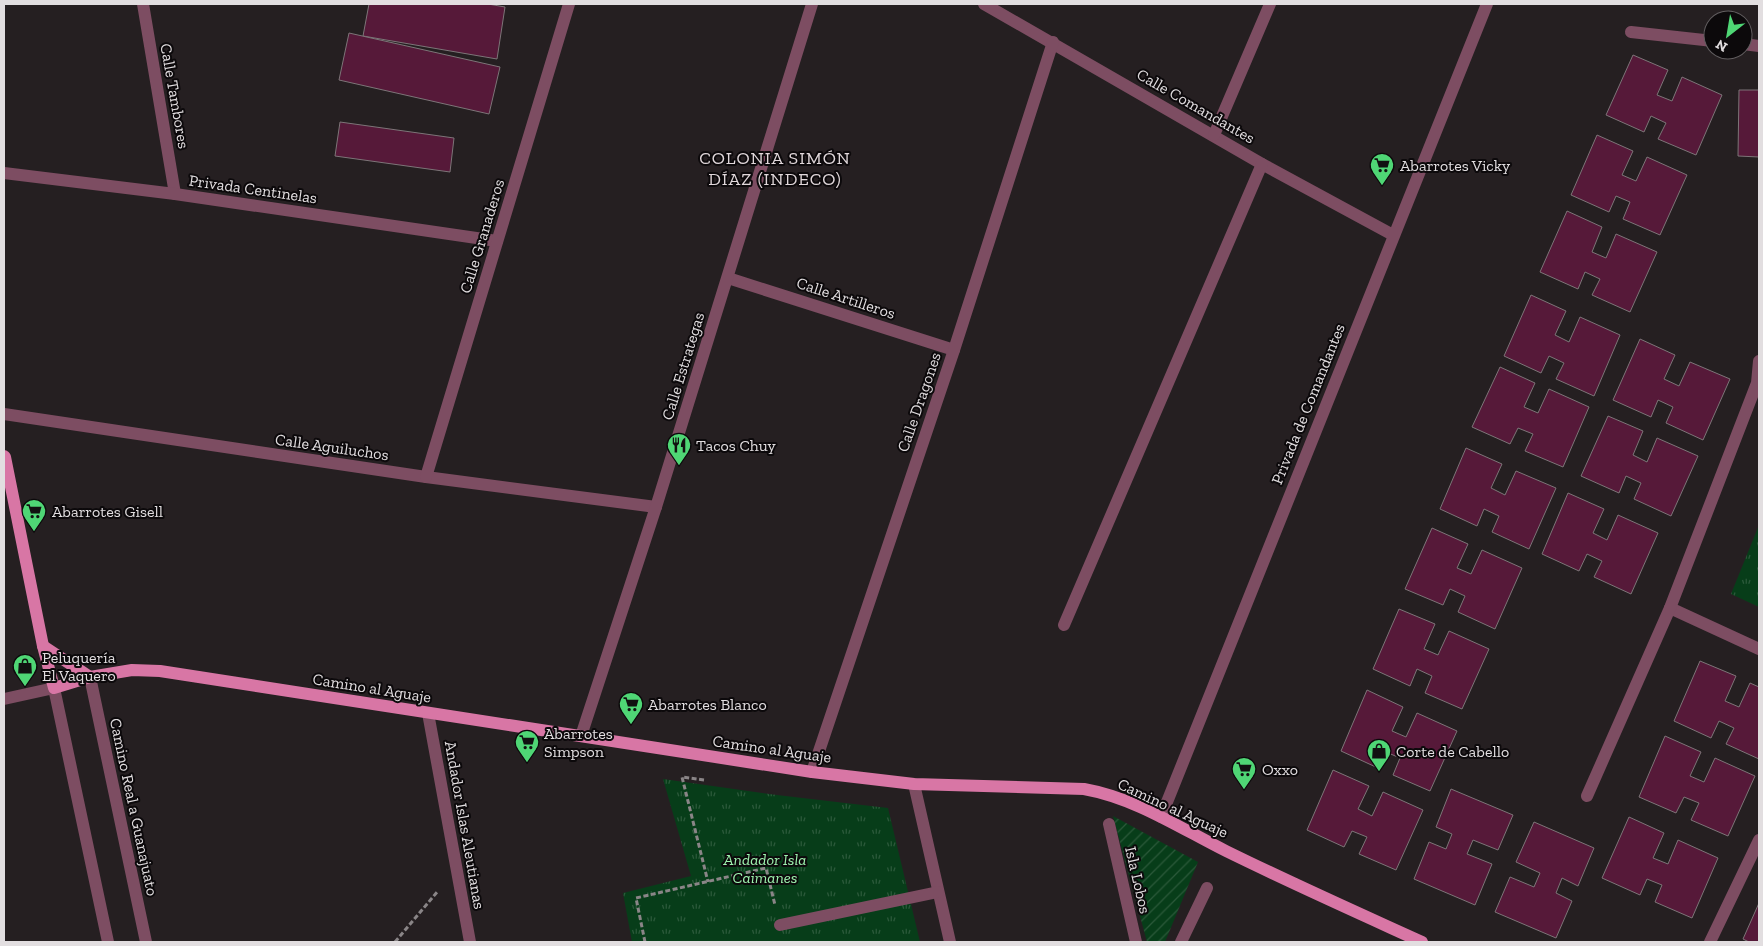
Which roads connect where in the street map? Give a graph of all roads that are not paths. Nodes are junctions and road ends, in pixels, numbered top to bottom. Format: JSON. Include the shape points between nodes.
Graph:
{"nodes":[{"id":1,"x":143,"y":4,"type":"edge"},
{"id":2,"x":569,"y":4,"type":"edge"},
{"id":3,"x":812,"y":4,"type":"edge"},
{"id":4,"x":984,"y":4,"type":"edge"},
{"id":5,"x":1270,"y":4,"type":"edge"},
{"id":6,"x":1487,"y":4,"type":"edge"},
{"id":7,"x":1630,"y":32,"type":"dead end"},
{"id":8,"x":1703,"y":40,"type":"edge"},
{"id":9,"x":1053,"y":42,"type":"junction"},
{"id":10,"x":1214,"y":135,"type":"junction"},
{"id":11,"x":1262,"y":164,"type":"junction"},
{"id":12,"x":4,"y":173,"type":"edge"},
{"id":13,"x":175,"y":194,"type":"junction"},
{"id":14,"x":1393,"y":235,"type":"junction"},
{"id":15,"x":497,"y":241,"type":"junction"},
{"id":16,"x":728,"y":278,"type":"junction"},
{"id":17,"x":954,"y":350,"type":"junction"},
{"id":18,"x":1759,"y":361,"type":"edge"},
{"id":19,"x":1758,"y":383,"type":"edge"},
{"id":20,"x":4,"y":414,"type":"edge"},
{"id":21,"x":4,"y":454,"type":"edge"},
{"id":22,"x":426,"y":477,"type":"junction"},
{"id":23,"x":656,"y":508,"type":"junction"},
{"id":24,"x":1670,"y":608,"type":"junction"},
{"id":25,"x":1064,"y":625,"type":"dead end"},
{"id":26,"x":43,"y":646,"type":"junction"},
{"id":27,"x":1759,"y":649,"type":"edge"},
{"id":28,"x":90,"y":678,"type":"junction"},
{"id":29,"x":54,"y":688,"type":"junction"},
{"id":30,"x":4,"y":699,"type":"edge"},
{"id":31,"x":428,"y":713,"type":"junction"},
{"id":32,"x":581,"y":736,"type":"junction"},
{"id":33,"x":812,"y":772,"type":"junction"},
{"id":34,"x":914,"y":784,"type":"junction"},
{"id":35,"x":1587,"y":796,"type":"dead end"},
{"id":36,"x":1161,"y":817,"type":"junction"},
{"id":37,"x":1109,"y":824,"type":"dead end"},
{"id":38,"x":1759,"y":840,"type":"edge"},
{"id":39,"x":1207,"y":888,"type":"dead end"},
{"id":40,"x":938,"y":892,"type":"junction"},
{"id":41,"x":780,"y":926,"type":"road end"},
{"id":42,"x":108,"y":942,"type":"edge"},
{"id":43,"x":146,"y":942,"type":"edge"},
{"id":44,"x":470,"y":942,"type":"edge"},
{"id":45,"x":950,"y":942,"type":"edge"},
{"id":46,"x":1136,"y":942,"type":"edge"},
{"id":47,"x":1181,"y":942,"type":"edge"},
{"id":48,"x":1422,"y":942,"type":"edge"},
{"id":49,"x":1710,"y":942,"type":"edge"}],
"edges":[{"from":1,"to":13,"type":"street","name":"Calle Tambores"},
{"from":2,"to":15,"type":"street","name":"Calle Granaderos"},
{"from":3,"to":16,"type":"street","name":"Calle Estrategas"},
{"from":4,"to":9,"type":"street","name":"Calle Comandantes"},
{"from":5,"to":10,"type":"street"},
{"from":6,"to":14,"type":"street","name":"Privada de Comandantes"},
{"from":7,"to":8,"type":"street"},
{"from":9,"to":10,"type":"street","name":"Calle Comandantes"},
{"from":9,"to":17,"type":"street","name":"Calle Dragones"},
{"from":10,"to":11,"type":"street","name":"Calle Comandantes"},
{"from":11,"to":14,"type":"street","name":"Calle Comandantes"},
{"from":11,"to":25,"type":"street"},
{"from":12,"to":13,"type":"street","name":"Privada Centinelas"},
{"from":13,"to":15,"type":"street","name":"Privada Centinelas"},
{"from":14,"to":36,"type":"street","name":"Privada de Comandantes"},
{"from":15,"to":22,"type":"street","name":"Calle Granaderos"},
{"from":16,"to":17,"type":"street","name":"Calle Artilleros"},
{"from":16,"to":23,"type":"street","name":"Calle Estrategas"},
{"from":17,"to":33,"type":"street","name":"Calle Dragones"},
{"from":18,"to":19,"type":"street"},
{"from":19,"to":24,"type":"street"},
{"from":20,"to":22,"type":"street","name":"Calle Aguiluchos"},
{"from":21,"to":26,"type":"main road"},
{"from":22,"to":23,"type":"street","name":"Calle Aguiluchos"},
{"from":23,"to":32,"type":"street","name":"Calle Estrategas"},
{"from":24,"to":27,"type":"street"},
{"from":24,"to":35,"type":"street"},
{"from":26,"to":28,"type":"main road"},
{"from":26,"to":29,"type":"main road"},
{"from":28,"to":29,"type":"main road","name":"Camino al Aguaje"},
{"from":28,"to":31,"type":"main road","name":"Camino al Aguaje","via":[[132,670],[160,671]]},
{"from":28,"to":43,"type":"street","name":"Camino Real a Guanajuato"},
{"from":29,"to":30,"type":"street"},
{"from":29,"to":42,"type":"street"},
{"from":31,"to":32,"type":"main road","name":"Camino al Aguaje"},
{"from":31,"to":44,"type":"street","name":"Andador Islas Aleutianas"},
{"from":32,"to":33,"type":"main road","name":"Camino al Aguaje"},
{"from":33,"to":34,"type":"main road","name":"Camino al Aguaje"},
{"from":34,"to":36,"type":"main road","name":"Camino al Aguaje","via":[[1084,789],[1101,792]]},
{"from":34,"to":40,"type":"street"},
{"from":36,"to":48,"type":"main road","name":"Camino al Aguaje","via":[[1271,873]]},
{"from":37,"to":46,"type":"street","name":"Isla Lobos"},
{"from":38,"to":49,"type":"street"},
{"from":39,"to":47,"type":"street"},
{"from":40,"to":41,"type":"street"},
{"from":40,"to":45,"type":"street"}]}
